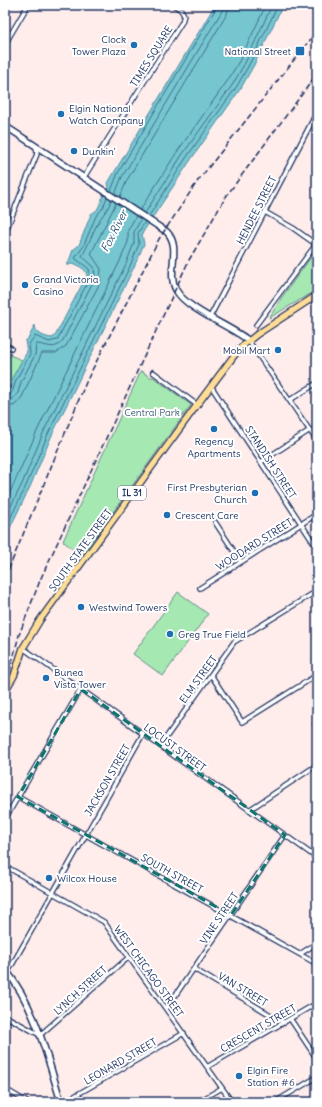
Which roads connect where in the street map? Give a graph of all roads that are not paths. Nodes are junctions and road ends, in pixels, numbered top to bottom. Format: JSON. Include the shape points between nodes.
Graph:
{"nodes":[{"id":1,"x":28,"y":5,"type":"edge"},
{"id":2,"x":174,"y":5,"type":"edge"},
{"id":3,"x":5,"y":44,"type":"edge"},
{"id":4,"x":317,"y":112,"type":"edge"},
{"id":5,"x":5,"y":126,"type":"edge"},
{"id":6,"x":36,"y":146,"type":"junction"},
{"id":7,"x":42,"y":150,"type":"junction"},
{"id":8,"x":37,"y":154,"type":"junction"},
{"id":9,"x":84,"y":177,"type":"junction"},
{"id":10,"x":265,"y":212,"type":"junction"},
{"id":11,"x":5,"y":233,"type":"edge"},
{"id":12,"x":317,"y":244,"type":"edge"},
{"id":13,"x":317,"y":295,"type":"edge"},
{"id":14,"x":210,"y":317,"type":"junction"},
{"id":15,"x":256,"y":325,"type":"dead end"},
{"id":16,"x":248,"y":340,"type":"junction"},
{"id":17,"x":5,"y":345,"type":"edge"},
{"id":18,"x":11,"y":348,"type":"dead end"},
{"id":19,"x":153,"y":372,"type":"dead end"},
{"id":20,"x":317,"y":383,"type":"edge"},
{"id":21,"x":211,"y":386,"type":"junction"},
{"id":22,"x":290,"y":400,"type":"junction"},
{"id":23,"x":197,"y":405,"type":"junction"},
{"id":24,"x":310,"y":430,"type":"junction"},
{"id":25,"x":317,"y":441,"type":"edge"},
{"id":26,"x":261,"y":462,"type":"junction"},
{"id":27,"x":317,"y":514,"type":"edge"},
{"id":28,"x":215,"y":522,"type":"dead end"},
{"id":29,"x":302,"y":524,"type":"junction"},
{"id":30,"x":317,"y":548,"type":"edge"},
{"id":31,"x":241,"y":562,"type":"junction"},
{"id":32,"x":200,"y":588,"type":"dead end"},
{"id":33,"x":317,"y":591,"type":"edge"},
{"id":34,"x":24,"y":648,"type":"junction"},
{"id":35,"x":212,"y":675,"type":"junction"},
{"id":36,"x":317,"y":675,"type":"edge"},
{"id":37,"x":81,"y":689,"type":"junction"},
{"id":38,"x":5,"y":691,"type":"edge"},
{"id":39,"x":143,"y":734,"type":"junction"},
{"id":40,"x":160,"y":746,"type":"junction"},
{"id":41,"x":317,"y":765,"type":"edge"},
{"id":42,"x":18,"y":796,"type":"junction"},
{"id":43,"x":249,"y":810,"type":"junction"},
{"id":44,"x":5,"y":819,"type":"edge"},
{"id":45,"x":86,"y":834,"type":"junction"},
{"id":46,"x":285,"y":835,"type":"junction"},
{"id":47,"x":317,"y":858,"type":"edge"},
{"id":48,"x":5,"y":866,"type":"edge"},
{"id":49,"x":53,"y":894,"type":"junction"},
{"id":50,"x":231,"y":915,"type":"junction"},
{"id":51,"x":317,"y":943,"type":"edge"},
{"id":52,"x":300,"y":954,"type":"junction"},
{"id":53,"x":129,"y":957,"type":"junction"},
{"id":54,"x":317,"y":964,"type":"edge"},
{"id":55,"x":194,"y":969,"type":"junction"},
{"id":56,"x":6,"y":971,"type":"edge"},
{"id":57,"x":317,"y":1003,"type":"edge"},
{"id":58,"x":166,"y":1009,"type":"junction"},
{"id":59,"x":5,"y":1016,"type":"edge"},
{"id":60,"x":290,"y":1020,"type":"junction"},
{"id":61,"x":284,"y":1023,"type":"junction"},
{"id":62,"x":184,"y":1033,"type":"junction"},
{"id":63,"x":40,"y":1035,"type":"junction"},
{"id":64,"x":317,"y":1059,"type":"edge"},
{"id":65,"x":207,"y":1067,"type":"junction"},
{"id":66,"x":317,"y":1077,"type":"edge"},
{"id":67,"x":222,"y":1088,"type":"junction"},
{"id":68,"x":5,"y":1089,"type":"edge"},
{"id":69,"x":27,"y":1102,"type":"edge"},
{"id":70,"x":62,"y":1102,"type":"edge"},
{"id":71,"x":198,"y":1102,"type":"edge"},
{"id":72,"x":232,"y":1102,"type":"edge"},
{"id":73,"x":276,"y":1102,"type":"edge"}],
"edges":[{"from":1,"to":3,"type":"street"},
{"from":2,"to":9,"type":"street","name":"TIMES SQUARE","via":[[184,15],[182,22]]},
{"from":4,"to":10,"type":"street","name":"HENDEE STREET"},
{"from":5,"to":6,"type":"street"},
{"from":6,"to":7,"type":"street"},
{"from":6,"to":8,"type":"street"},
{"from":7,"to":8,"type":"street"},
{"from":7,"to":9,"type":"street"},
{"from":8,"to":11,"type":"street"},
{"from":9,"to":14,"type":"street","via":[[167,232],[173,242],[172,280],[177,292],[188,303]]},
{"from":10,"to":12,"type":"street"},
{"from":10,"to":14,"type":"street","name":"HENDEE STREET"},
{"from":12,"to":15,"type":"street"},
{"from":13,"to":16,"type":"main road","name":"SOUTH STATE STREET","number":"IL 31"},
{"from":14,"to":16,"type":"street"},
{"from":16,"to":21,"type":"main road","name":"SOUTH STATE STREET","number":"IL 31"},
{"from":16,"to":22,"type":"street"},
{"from":17,"to":18,"type":"street"},
{"from":19,"to":23,"type":"street"},
{"from":20,"to":22,"type":"street"},
{"from":21,"to":23,"type":"main road","name":"SOUTH STATE STREET","number":"IL 31"},
{"from":21,"to":26,"type":"street","name":"STANDISH STREET"},
{"from":22,"to":24,"type":"street"},
{"from":23,"to":34,"type":"main road","name":"SOUTH STATE STREET","number":"IL 31","via":[[54,602]]},
{"from":24,"to":25,"type":"street"},
{"from":24,"to":26,"type":"street"},
{"from":26,"to":29,"type":"street","name":"STANDISH STREET"},
{"from":27,"to":29,"type":"street","name":"WOODARD STREET"},
{"from":28,"to":31,"type":"street"},
{"from":29,"to":30,"type":"street","name":"STANDISH STREET"},
{"from":29,"to":31,"type":"street","name":"WOODARD STREET"},
{"from":31,"to":32,"type":"street","name":"WOODARD STREET"},
{"from":33,"to":35,"type":"street","name":"ELM STREET","via":[[234,642]]},
{"from":34,"to":37,"type":"street","name":"LOCUST STREET"},
{"from":34,"to":38,"type":"main road","name":"SOUTH STATE STREET","number":"IL 31","via":[[14,676]]},
{"from":35,"to":36,"type":"street","via":[[242,722]]},
{"from":35,"to":40,"type":"street","name":"ELM STREET"},
{"from":37,"to":39,"type":"street","name":"LOCUST STREET"},
{"from":37,"to":42,"type":"street"},
{"from":39,"to":40,"type":"street","name":"LOCUST STREET"},
{"from":39,"to":45,"type":"street","name":"JACKSON STREET"},
{"from":40,"to":43,"type":"street","name":"LOCUST STREET"},
{"from":41,"to":43,"type":"street"},
{"from":42,"to":44,"type":"street"},
{"from":42,"to":45,"type":"street","name":"SOUTH STREET"},
{"from":43,"to":46,"type":"street","name":"LOCUST STREET"},
{"from":45,"to":49,"type":"street","name":"JACKSON STREET"},
{"from":45,"to":50,"type":"street","name":"SOUTH STREET"},
{"from":46,"to":47,"type":"street","name":"LOCUST STREET"},
{"from":46,"to":50,"type":"street","name":"VINE STREET"},
{"from":48,"to":49,"type":"street","name":"WEST CHICAGO STREET"},
{"from":49,"to":53,"type":"street","name":"WEST CHICAGO STREET","via":[[104,922]]},
{"from":49,"to":56,"type":"street","name":"JACKSON STREET"},
{"from":50,"to":52,"type":"street","name":"SOUTH STREET"},
{"from":50,"to":55,"type":"street","name":"VINE STREET"},
{"from":51,"to":52,"type":"street"},
{"from":52,"to":54,"type":"street","name":"SOUTH STREET"},
{"from":53,"to":58,"type":"street","name":"WEST CHICAGO STREET"},
{"from":53,"to":63,"type":"street","name":"LYNCH STREET"},
{"from":55,"to":58,"type":"street","name":"VINE STREET"},
{"from":55,"to":61,"type":"street","name":"VAN STREET"},
{"from":56,"to":63,"type":"street","via":[[24,998],[37,1023]]},
{"from":57,"to":60,"type":"street","name":"CRESCENT STREET"},
{"from":58,"to":62,"type":"street","name":"WEST CHICAGO STREET"},
{"from":59,"to":63,"type":"street"},
{"from":60,"to":61,"type":"street","name":"CRESCENT STREET"},
{"from":60,"to":64,"type":"street"},
{"from":61,"to":65,"type":"street","name":"CRESCENT STREET"},
{"from":62,"to":65,"type":"street","name":"WEST CHICAGO STREET"},
{"from":62,"to":70,"type":"street","name":"LEONARD STREET"},
{"from":63,"to":70,"type":"street"},
{"from":65,"to":67,"type":"street","name":"WEST CHICAGO STREET"},
{"from":66,"to":73,"type":"street"},
{"from":67,"to":71,"type":"street"},
{"from":67,"to":72,"type":"street","name":"WEST CHICAGO STREET"},
{"from":68,"to":69,"type":"street"}]}
